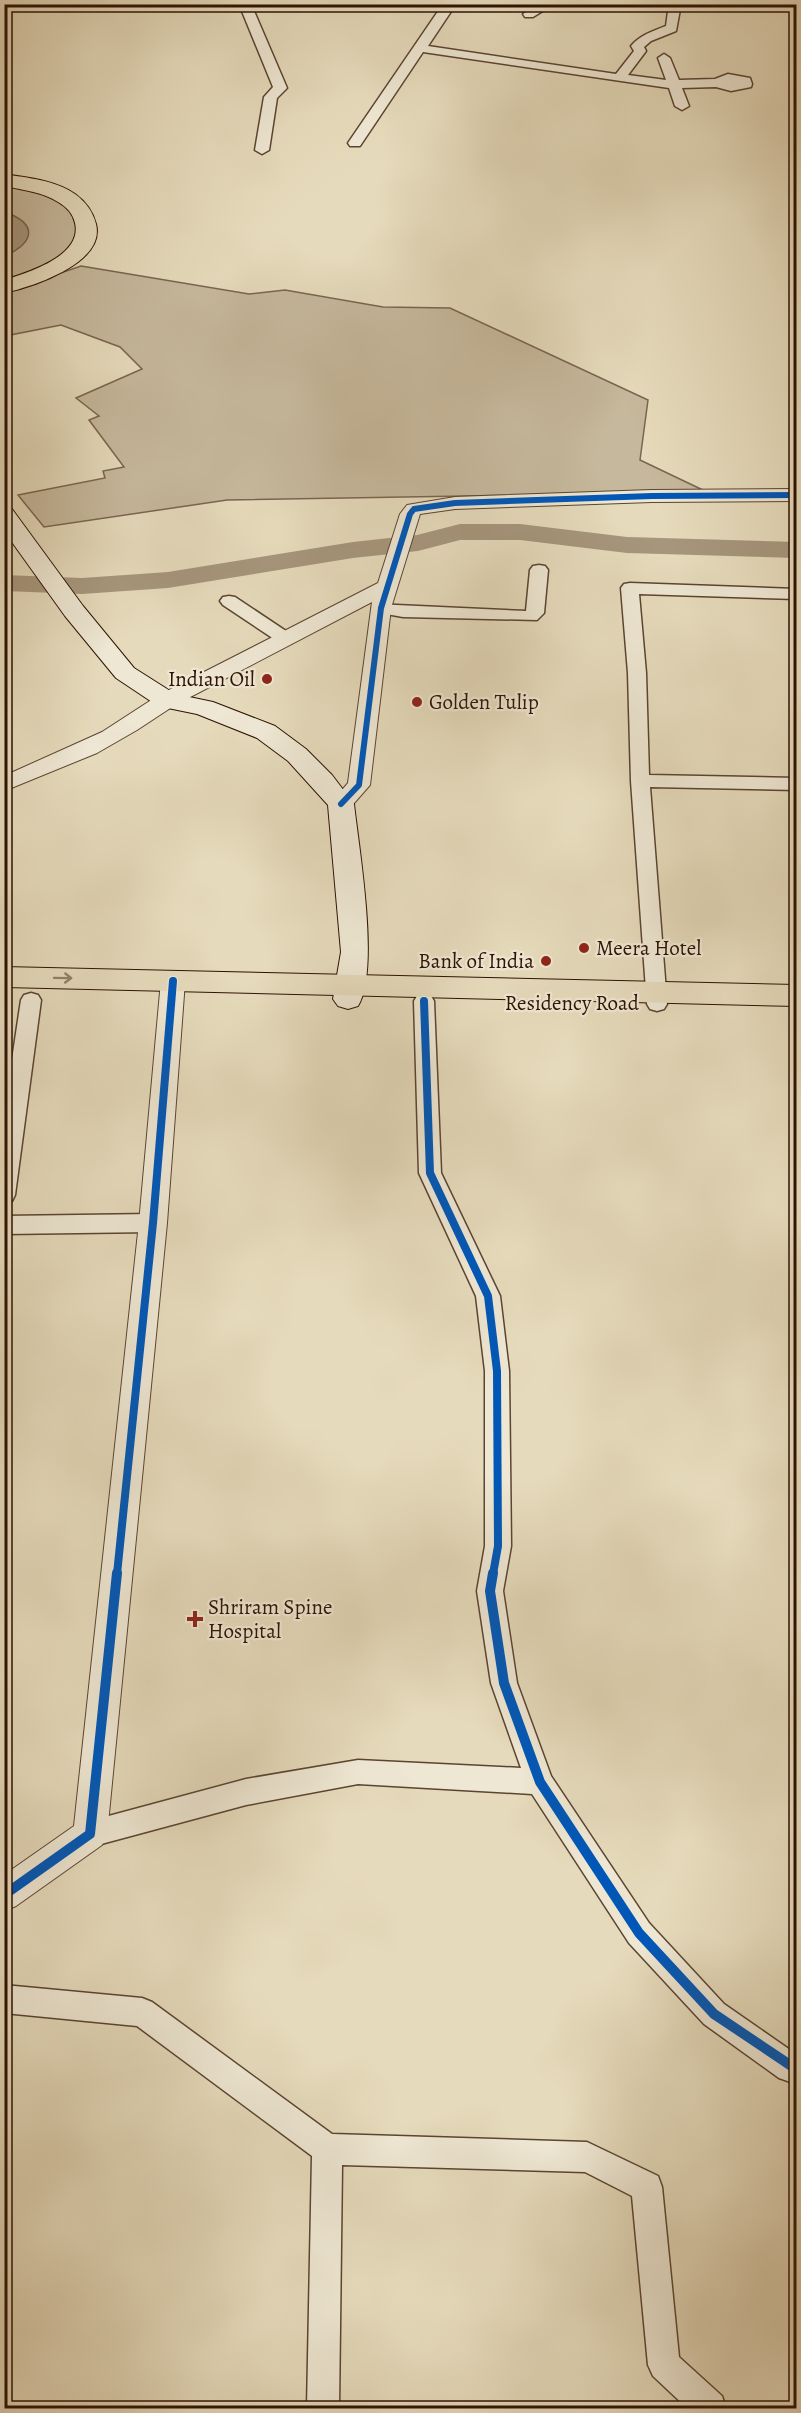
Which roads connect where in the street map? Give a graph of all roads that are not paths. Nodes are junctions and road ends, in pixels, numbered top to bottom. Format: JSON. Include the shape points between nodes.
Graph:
{"nodes":[{"id":1,"x":245,"y":4,"type":"edge"},
{"id":2,"x":450,"y":4,"type":"edge"},
{"id":3,"x":548,"y":4,"type":"edge"},
{"id":4,"x":675,"y":4,"type":"edge"},
{"id":5,"x":529,"y":14,"type":"dead end"},
{"id":6,"x":419,"y":48,"type":"junction"},
{"id":7,"x":664,"y":58,"type":"dead end"},
{"id":8,"x":619,"y":78,"type":"junction"},
{"id":9,"x":717,"y":83,"type":"dead end"},
{"id":10,"x":673,"y":84,"type":"junction"},
{"id":11,"x":682,"y":106,"type":"dead end"},
{"id":12,"x":355,"y":143,"type":"dead end"},
{"id":13,"x":262,"y":150,"type":"dead end"},
{"id":14,"x":9,"y":178,"type":"edge"},
{"id":15,"x":5,"y":287,"type":"edge"},
{"id":16,"x":796,"y":495,"type":"edge"},
{"id":17,"x":4,"y":514,"type":"edge"},
{"id":18,"x":21,"y":547,"type":"edge"},
{"id":19,"x":539,"y":570,"type":"dead end"},
{"id":20,"x":388,"y":586,"type":"junction"},
{"id":21,"x":796,"y":594,"type":"edge"},
{"id":22,"x":229,"y":601,"type":"dead end"},
{"id":23,"x":381,"y":608,"type":"junction"},
{"id":24,"x":286,"y":639,"type":"junction"},
{"id":25,"x":167,"y":700,"type":"junction"},
{"id":26,"x":640,"y":781,"type":"junction"},
{"id":27,"x":4,"y":784,"type":"edge"},
{"id":28,"x":796,"y":784,"type":"edge"},
{"id":29,"x":341,"y":804,"type":"junction"},
{"id":30,"x":4,"y":977,"type":"edge"},
{"id":31,"x":172,"y":990,"type":"junction"},
{"id":32,"x":349,"y":992,"type":"junction"},
{"id":33,"x":796,"y":996,"type":"edge"},
{"id":34,"x":18,"y":999,"type":"edge"},
{"id":35,"x":657,"y":999,"type":"junction"},
{"id":36,"x":424,"y":1001,"type":"junction"},
{"id":37,"x":796,"y":1008,"type":"edge"},
{"id":38,"x":4,"y":1195,"type":"edge"},
{"id":39,"x":153,"y":1224,"type":"junction"},
{"id":40,"x":4,"y":1225,"type":"edge"},
{"id":41,"x":540,"y":1782,"type":"junction"},
{"id":42,"x":90,"y":1834,"type":"junction"},
{"id":43,"x":4,"y":1895,"type":"edge"},
{"id":44,"x":4,"y":1999,"type":"edge"},
{"id":45,"x":796,"y":2069,"type":"edge"},
{"id":46,"x":327,"y":2149,"type":"junction"},
{"id":47,"x":323,"y":2409,"type":"edge"},
{"id":48,"x":710,"y":2409,"type":"edge"}],
"edges":[{"from":1,"to":13,"type":"street","via":[[280,88],[271,97]]},
{"from":2,"to":6,"type":"street"},
{"from":3,"to":5,"type":"street"},
{"from":4,"to":8,"type":"street","via":[[672,28],[637,46],[640,51]]},
{"from":6,"to":8,"type":"street"},
{"from":6,"to":12,"type":"street"},
{"from":7,"to":10,"type":"street"},
{"from":8,"to":10,"type":"street"},
{"from":9,"to":10,"type":"street"},
{"from":10,"to":11,"type":"street"},
{"from":14,"to":15,"type":"main road","via":[[65,196],[86,216],[88,229],[85,243],[57,268]]},
{"from":16,"to":20,"type":"street","via":[[652,496],[421,507],[410,514]]},
{"from":17,"to":18,"type":"main road"},
{"from":18,"to":25,"type":"main road","via":[[125,673]]},
{"from":19,"to":23,"type":"street","via":[[535,613],[531,616]]},
{"from":20,"to":23,"type":"street"},
{"from":20,"to":24,"type":"street"},
{"from":21,"to":26,"type":"street","via":[[630,588]]},
{"from":22,"to":24,"type":"street"},
{"from":23,"to":29,"type":"street","via":[[359,785]]},
{"from":24,"to":25,"type":"street"},
{"from":25,"to":27,"type":"street","via":[[93,745]]},
{"from":25,"to":29,"type":"main road","via":[[204,708],[266,732],[297,755]]},
{"from":26,"to":28,"type":"street"},
{"from":26,"to":35,"type":"street"},
{"from":29,"to":32,"type":"main road","via":[[356,952]]},
{"from":30,"to":31,"type":"main road","one_way":true},
{"from":31,"to":32,"type":"main road"},
{"from":31,"to":34,"type":"main road"},
{"from":31,"to":39,"type":"street"},
{"from":32,"to":35,"type":"main road"},
{"from":32,"to":36,"type":"main road","name":"Residency Road"},
{"from":33,"to":35,"type":"main road"},
{"from":34,"to":38,"type":"street"},
{"from":35,"to":36,"type":"main road","name":"Residency Road"},
{"from":35,"to":37,"type":"main road","name":"Residency Road"},
{"from":36,"to":41,"type":"street","via":[[430,1173],[488,1296],[497,1371],[498,1546],[490,1591],[504,1683]]},
{"from":39,"to":40,"type":"street"},
{"from":39,"to":42,"type":"street"},
{"from":41,"to":42,"type":"street","via":[[358,1772],[246,1792]]},
{"from":41,"to":45,"type":"street","via":[[639,1933],[714,2014]]},
{"from":42,"to":43,"type":"street"},
{"from":44,"to":46,"type":"street","via":[[142,2012]]},
{"from":46,"to":47,"type":"street"},
{"from":46,"to":48,"type":"street","via":[[587,2157],[646,2187],[664,2365]]}]}
